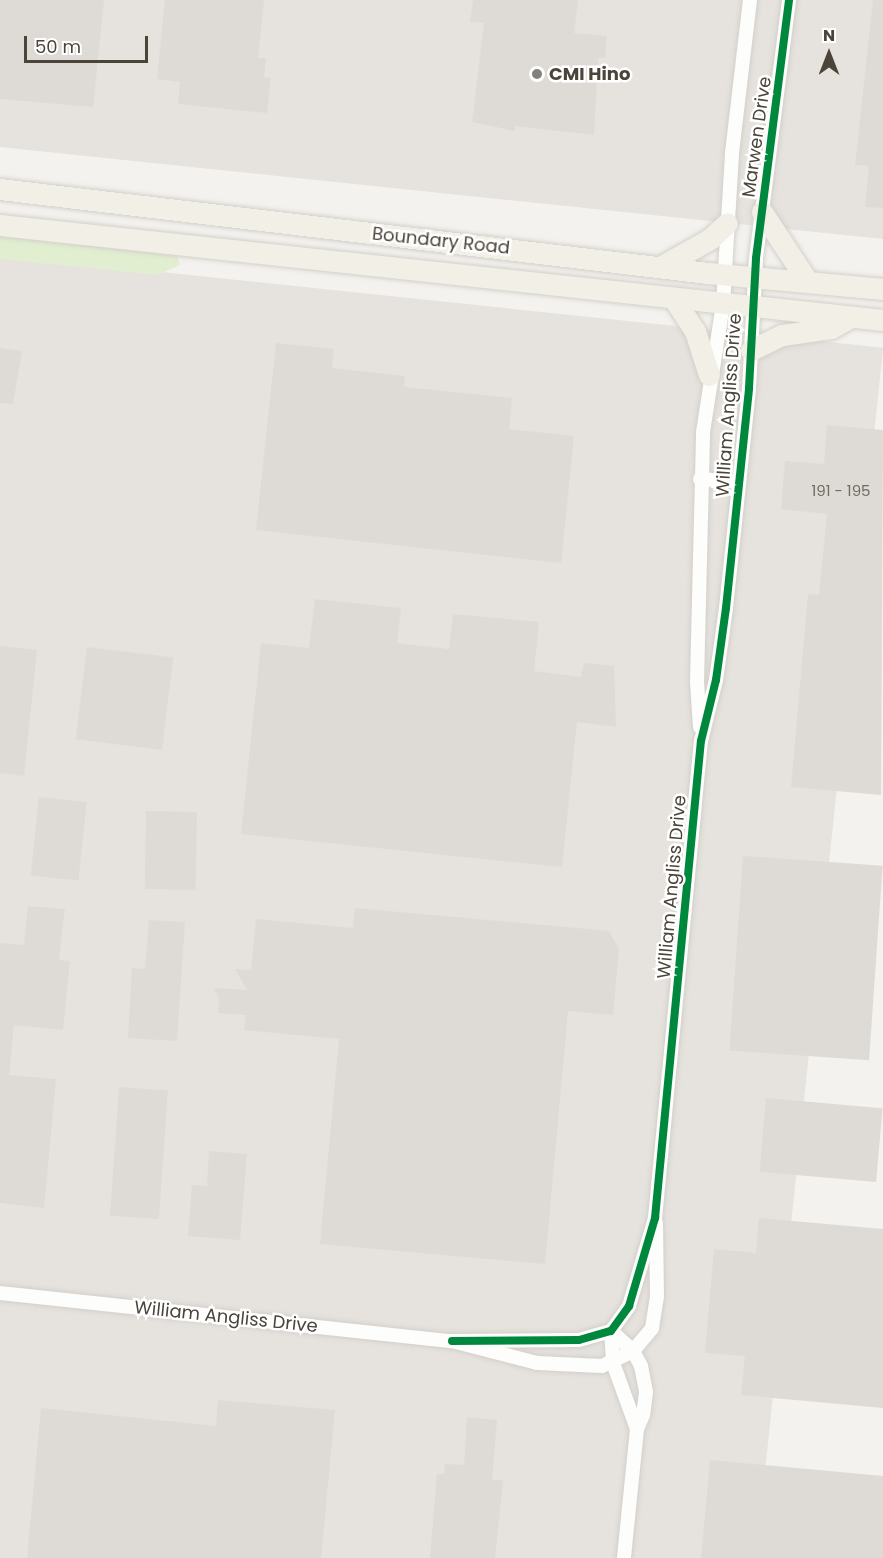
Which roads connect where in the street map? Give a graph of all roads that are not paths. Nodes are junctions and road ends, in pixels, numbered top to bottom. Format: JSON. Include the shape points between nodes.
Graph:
{"nodes":[{"id":1,"x":750,"y":0,"type":"edge"},
{"id":2,"x":789,"y":0,"type":"edge"},
{"id":3,"x":0,"y":189,"type":"edge"},
{"id":4,"x":762,"y":212,"type":"junction"},
{"id":5,"x":196,"y":213,"type":"junction"},
{"id":6,"x":727,"y":223,"type":"junction"},
{"id":7,"x":0,"y":225,"type":"edge"},
{"id":8,"x":198,"y":247,"type":"junction"},
{"id":9,"x":662,"y":266,"type":"junction"},
{"id":10,"x":725,"y":275,"type":"junction"},
{"id":11,"x":754,"y":277,"type":"junction"},
{"id":12,"x":808,"y":282,"type":"junction"},
{"id":13,"x":883,"y":289,"type":"edge"},
{"id":14,"x":674,"y":299,"type":"junction"},
{"id":15,"x":723,"y":305,"type":"junction"},
{"id":16,"x":752,"y":306,"type":"junction"},
{"id":17,"x":850,"y":317,"type":"junction"},
{"id":18,"x":883,"y":320,"type":"edge"},
{"id":19,"x":751,"y":350,"type":"junction"},
{"id":20,"x":709,"y":375,"type":"junction"},
{"id":21,"x":700,"y":479,"type":"junction"},
{"id":22,"x":739,"y":482,"type":"junction"},
{"id":23,"x":701,"y":741,"type":"junction"},
{"id":24,"x":655,"y":1218,"type":"junction"},
{"id":25,"x":0,"y":1293,"type":"edge"},
{"id":26,"x":611,"y":1331,"type":"junction"},
{"id":27,"x":452,"y":1341,"type":"junction"},
{"id":28,"x":633,"y":1352,"type":"junction"},
{"id":29,"x":612,"y":1363,"type":"junction"},
{"id":30,"x":637,"y":1429,"type":"junction"},
{"id":31,"x":624,"y":1558,"type":"edge"}],
"edges":[{"from":1,"to":6,"type":"street","name":"Marwen Drive"},
{"from":2,"to":4,"type":"street","name":"Marwen Drive"},
{"from":3,"to":5,"type":"main road","name":"Boundary Road"},
{"from":4,"to":11,"type":"street","name":"Marwen Drive"},
{"from":4,"to":12,"type":"main road"},
{"from":5,"to":8,"type":"main road"},
{"from":5,"to":9,"type":"main road","name":"Boundary Road"},
{"from":6,"to":9,"type":"main road","via":[[710,239]]},
{"from":6,"to":10,"type":"street","name":"Marwen Drive"},
{"from":7,"to":8,"type":"main road","name":"Boundary Road"},
{"from":8,"to":14,"type":"main road","name":"Boundary Road"},
{"from":9,"to":10,"type":"main road","name":"Boundary Road"},
{"from":10,"to":11,"type":"main road","name":"Boundary Road"},
{"from":10,"to":15,"type":"street","name":"Marwen Drive"},
{"from":11,"to":12,"type":"main road","name":"Boundary Road"},
{"from":11,"to":16,"type":"street","name":"William Angliss Drive"},
{"from":12,"to":13,"type":"main road","name":"Boundary Road"},
{"from":14,"to":15,"type":"main road","name":"Boundary Road"},
{"from":14,"to":20,"type":"main road","via":[[695,331]]},
{"from":15,"to":16,"type":"main road","name":"Boundary Road"},
{"from":15,"to":20,"type":"street","name":"William Angliss Drive"},
{"from":16,"to":17,"type":"main road","name":"Boundary Road"},
{"from":16,"to":19,"type":"street","name":"William Angliss Drive"},
{"from":17,"to":18,"type":"main road","name":"Boundary Road"},
{"from":17,"to":19,"type":"main road","via":[[831,328],[782,335]]},
{"from":19,"to":22,"type":"street","name":"William Angliss Drive"},
{"from":20,"to":21,"type":"street","name":"William Angliss Drive"},
{"from":21,"to":22,"type":"street"},
{"from":21,"to":23,"type":"street","name":"William Angliss Drive","via":[[697,682]]},
{"from":22,"to":23,"type":"street","name":"William Angliss Drive","via":[[716,680]]},
{"from":23,"to":24,"type":"street","name":"William Angliss Drive"},
{"from":24,"to":26,"type":"street","name":"William Angliss Drive","via":[[629,1306]]},
{"from":24,"to":28,"type":"street","name":"William Angliss Drive","via":[[659,1244],[656,1314],[646,1339]]},
{"from":25,"to":27,"type":"street","name":"William Angliss Drive"},
{"from":26,"to":27,"type":"street","name":"William Angliss Drive","via":[[579,1340]]},
{"from":26,"to":28,"type":"street"},
{"from":26,"to":29,"type":"street"},
{"from":27,"to":29,"type":"street","name":"William Angliss Drive","via":[[537,1363],[586,1367]]},
{"from":28,"to":29,"type":"street","name":"William Angliss Drive"},
{"from":28,"to":30,"type":"street","via":[[641,1366],[646,1392]]},
{"from":29,"to":30,"type":"street"},
{"from":30,"to":31,"type":"street"}]}
